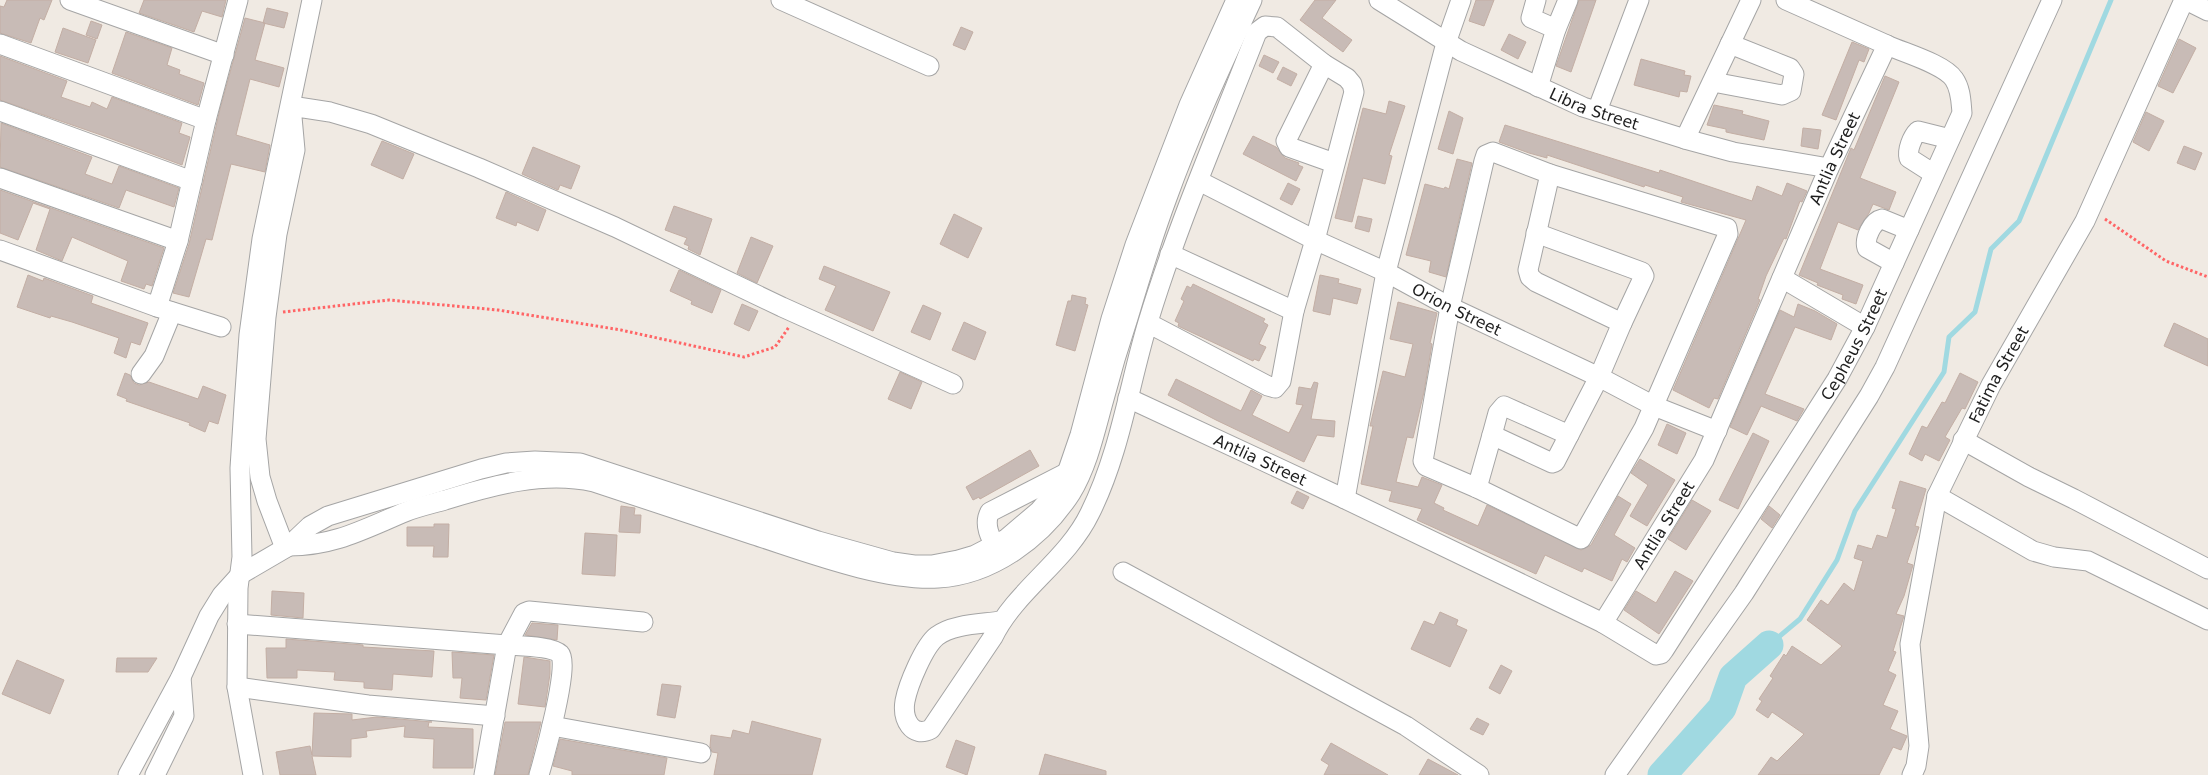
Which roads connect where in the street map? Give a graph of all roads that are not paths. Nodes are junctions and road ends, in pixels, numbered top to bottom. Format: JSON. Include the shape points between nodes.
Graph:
{"nodes":[{"id":1,"x":70,"y":0,"type":"edge"},
{"id":2,"x":238,"y":0,"type":"edge"},
{"id":3,"x":312,"y":0,"type":"edge"},
{"id":4,"x":782,"y":0,"type":"edge"},
{"id":5,"x":1236,"y":0,"type":"edge"},
{"id":6,"x":1252,"y":0,"type":"edge"},
{"id":7,"x":1379,"y":0,"type":"edge"},
{"id":8,"x":1461,"y":0,"type":"edge"},
{"id":9,"x":1536,"y":0,"type":"edge"},
{"id":10,"x":1568,"y":0,"type":"edge"},
{"id":11,"x":1639,"y":0,"type":"edge"},
{"id":12,"x":1751,"y":0,"type":"edge"},
{"id":13,"x":1786,"y":0,"type":"edge"},
{"id":14,"x":2052,"y":0,"type":"edge"},
{"id":15,"x":2185,"y":0,"type":"edge"},
{"id":16,"x":2208,"y":11,"type":"edge"},
{"id":17,"x":1556,"y":29,"type":"junction"},
{"id":18,"x":1446,"y":43,"type":"junction"},
{"id":19,"x":0,"y":44,"type":"edge"},
{"id":20,"x":1730,"y":44,"type":"junction"},
{"id":21,"x":1887,"y":45,"type":"junction"},
{"id":22,"x":224,"y":55,"type":"junction"},
{"id":23,"x":1324,"y":64,"type":"junction"},
{"id":24,"x":929,"y":66,"type":"dead end"},
{"id":25,"x":1713,"y":82,"type":"junction"},
{"id":26,"x":1538,"y":87,"type":"junction"},
{"id":27,"x":291,"y":106,"type":"junction"},
{"id":28,"x":0,"y":111,"type":"edge"},
{"id":29,"x":1597,"y":111,"type":"junction"},
{"id":30,"x":206,"y":120,"type":"junction"},
{"id":31,"x":1686,"y":139,"type":"junction"},
{"id":32,"x":1950,"y":139,"type":"junction"},
{"id":33,"x":1179,"y":151,"type":"junction"},
{"id":34,"x":1334,"y":163,"type":"junction"},
{"id":35,"x":1828,"y":168,"type":"junction"},
{"id":36,"x":1550,"y":174,"type":"junction"},
{"id":37,"x":1934,"y":174,"type":"junction"},
{"id":38,"x":0,"y":178,"type":"edge"},
{"id":39,"x":192,"y":181,"type":"junction"},
{"id":40,"x":1199,"y":181,"type":"junction"},
{"id":41,"x":1909,"y":230,"type":"junction"},
{"id":42,"x":1536,"y":232,"type":"junction"},
{"id":43,"x":1315,"y":240,"type":"junction"},
{"id":44,"x":178,"y":241,"type":"junction"},
{"id":45,"x":0,"y":250,"type":"edge"},
{"id":46,"x":1170,"y":254,"type":"junction"},
{"id":47,"x":1894,"y":263,"type":"junction"},
{"id":48,"x":1386,"y":272,"type":"junction"},
{"id":49,"x":1782,"y":278,"type":"junction"},
{"id":50,"x":1450,"y":307,"type":"junction"},
{"id":51,"x":164,"y":309,"type":"junction"},
{"id":52,"x":1294,"y":311,"type":"junction"},
{"id":53,"x":1622,"y":322,"type":"junction"},
{"id":54,"x":1148,"y":323,"type":"junction"},
{"id":55,"x":221,"y":327,"type":"dead end"},
{"id":56,"x":1865,"y":327,"type":"junction"},
{"id":57,"x":141,"y":374,"type":"dead end"},
{"id":58,"x":1599,"y":377,"type":"junction"},
{"id":59,"x":953,"y":384,"type":"dead end"},
{"id":60,"x":1128,"y":398,"type":"junction"},
{"id":61,"x":1654,"y":406,"type":"junction"},
{"id":62,"x":1717,"y":431,"type":"junction"},
{"id":63,"x":1492,"y":435,"type":"junction"},
{"id":64,"x":1569,"y":435,"type":"junction"},
{"id":65,"x":1963,"y":440,"type":"junction"},
{"id":66,"x":1073,"y":475,"type":"junction"},
{"id":67,"x":1476,"y":488,"type":"junction"},
{"id":68,"x":1937,"y":496,"type":"junction"},
{"id":69,"x":1345,"y":499,"type":"junction"},
{"id":70,"x":404,"y":503,"type":"junction"},
{"id":71,"x":328,"y":516,"type":"junction"},
{"id":72,"x":339,"y":540,"type":"junction"},
{"id":73,"x":287,"y":547,"type":"junction"},
{"id":74,"x":999,"y":553,"type":"junction"},
{"id":75,"x":2208,"y":570,"type":"edge"},
{"id":76,"x":1123,"y":572,"type":"dead end"},
{"id":77,"x":241,"y":574,"type":"junction"},
{"id":78,"x":2208,"y":620,"type":"edge"},
{"id":79,"x":1001,"y":621,"type":"junction"},
{"id":80,"x":643,"y":622,"type":"dead end"},
{"id":81,"x":1603,"y":623,"type":"junction"},
{"id":82,"x":237,"y":624,"type":"junction"},
{"id":83,"x":507,"y":645,"type":"junction"},
{"id":84,"x":181,"y":676,"type":"junction"},
{"id":85,"x":237,"y":687,"type":"junction"},
{"id":86,"x":495,"y":716,"type":"junction"},
{"id":87,"x":552,"y":726,"type":"junction"},
{"id":88,"x":701,"y":753,"type":"dead end"},
{"id":89,"x":128,"y":775,"type":"edge"},
{"id":90,"x":155,"y":775,"type":"edge"},
{"id":91,"x":253,"y":775,"type":"edge"},
{"id":92,"x":484,"y":775,"type":"edge"},
{"id":93,"x":539,"y":775,"type":"edge"},
{"id":94,"x":1479,"y":775,"type":"edge"},
{"id":95,"x":1615,"y":775,"type":"edge"},
{"id":96,"x":1912,"y":775,"type":"edge"}],
"edges":[{"from":1,"to":22,"type":"street"},
{"from":2,"to":22,"type":"street"},
{"from":3,"to":27,"type":"street"},
{"from":4,"to":24,"type":"street"},
{"from":5,"to":33,"type":"street","via":[[1189,105]]},
{"from":6,"to":33,"type":"street","via":[[1205,104]]},
{"from":7,"to":18,"type":"street","name":"Libra Street"},
{"from":8,"to":18,"type":"street"},
{"from":9,"to":17,"type":"street","via":[[1531,18]]},
{"from":10,"to":17,"type":"street"},
{"from":11,"to":29,"type":"street"},
{"from":12,"to":20,"type":"street"},
{"from":13,"to":21,"type":"street"},
{"from":14,"to":95,"type":"street","via":[[1869,396],[1744,593]]},
{"from":15,"to":16,"type":"street"},
{"from":15,"to":65,"type":"street","name":"Fatima Street","via":[[2091,208],[1991,384]]},
{"from":17,"to":26,"type":"street"},
{"from":18,"to":26,"type":"street","name":"Libra Street"},
{"from":18,"to":48,"type":"street"},
{"from":19,"to":30,"type":"street"},
{"from":20,"to":25,"type":"street"},
{"from":20,"to":25,"type":"street","via":[[1790,68],[1794,74],[1791,91],[1782,95]]},
{"from":21,"to":32,"type":"street","name":"Cepheus Street","via":[[1946,70],[1954,79],[1961,96],[1962,113]]},
{"from":21,"to":35,"type":"street","name":"Antlia Street"},
{"from":22,"to":30,"type":"street"},
{"from":23,"to":34,"type":"street","via":[[1347,78],[1354,92]]},
{"from":23,"to":34,"type":"street","via":[[1286,141],[1289,147]]},
{"from":23,"to":40,"type":"street","via":[[1277,27],[1266,26],[1257,32]]},
{"from":25,"to":31,"type":"street"},
{"from":26,"to":29,"type":"street","name":"Libra Street"},
{"from":27,"to":59,"type":"street","via":[[330,112],[371,124],[478,168],[615,227]]},
{"from":27,"to":73,"type":"street","via":[[295,150],[277,234],[256,439],[257,460],[267,501]]},
{"from":27,"to":77,"type":"street","via":[[262,239],[249,336],[240,468]]},
{"from":28,"to":39,"type":"street"},
{"from":29,"to":31,"type":"street","name":"Libra Street"},
{"from":30,"to":39,"type":"street"},
{"from":31,"to":35,"type":"street","name":"Libra Street","via":[[1733,152]]},
{"from":32,"to":37,"type":"street","name":"Cepheus Street"},
{"from":32,"to":37,"type":"street","via":[[1924,131],[1915,134],[1908,158]]},
{"from":33,"to":66,"type":"street","via":[[1129,263],[1080,435]]},
{"from":34,"to":43,"type":"street"},
{"from":35,"to":49,"type":"street","name":"Antlia Street"},
{"from":36,"to":42,"type":"street"},
{"from":36,"to":50,"type":"street","via":[[1493,152],[1486,155]]},
{"from":36,"to":61,"type":"street","via":[[1727,228],[1728,234]]},
{"from":37,"to":41,"type":"street","name":"Cepheus Street"},
{"from":38,"to":44,"type":"street"},
{"from":39,"to":44,"type":"street"},
{"from":40,"to":43,"type":"street","name":"Orion Street"},
{"from":40,"to":46,"type":"street"},
{"from":41,"to":47,"type":"street","name":"Cepheus Street"},
{"from":41,"to":47,"type":"street","via":[[1882,219],[1874,224],[1867,248]]},
{"from":42,"to":53,"type":"street","via":[[1528,270],[1530,277]]},
{"from":42,"to":53,"type":"street","via":[[1642,272],[1644,276]]},
{"from":43,"to":48,"type":"street","name":"Orion Street"},
{"from":43,"to":52,"type":"street"},
{"from":44,"to":51,"type":"street"},
{"from":45,"to":51,"type":"street"},
{"from":46,"to":52,"type":"street"},
{"from":46,"to":54,"type":"street"},
{"from":47,"to":56,"type":"street","name":"Cepheus Street"},
{"from":48,"to":50,"type":"street","name":"Orion Street"},
{"from":48,"to":69,"type":"street"},
{"from":49,"to":56,"type":"street"},
{"from":49,"to":62,"type":"street","name":"Antlia Street"},
{"from":50,"to":58,"type":"street","name":"Orion Street"},
{"from":50,"to":67,"type":"street","via":[[1423,461],[1426,466]]},
{"from":51,"to":55,"type":"street"},
{"from":51,"to":57,"type":"street","via":[[154,356]]},
{"from":52,"to":54,"type":"street","via":[[1282,381],[1275,388]]},
{"from":53,"to":58,"type":"street"},
{"from":54,"to":60,"type":"street"},
{"from":56,"to":81,"type":"street","name":"Cepheus Street","via":[[1837,378],[1660,654],[1656,655]]},
{"from":58,"to":61,"type":"street","name":"Orion Street"},
{"from":58,"to":64,"type":"street"},
{"from":60,"to":69,"type":"street","name":"Antlia Street"},
{"from":60,"to":79,"type":"street","via":[[1112,458],[1090,515],[1060,557]]},
{"from":61,"to":62,"type":"street","name":"Orion Street"},
{"from":61,"to":67,"type":"street","via":[[1581,538]]},
{"from":62,"to":81,"type":"street","name":"Antlia Street","via":[[1697,473]]},
{"from":63,"to":64,"type":"street","via":[[1552,463],[1557,460]]},
{"from":63,"to":64,"type":"street","via":[[1498,413],[1504,406]]},
{"from":63,"to":67,"type":"street"},
{"from":65,"to":68,"type":"street","name":"Fatima Street"},
{"from":65,"to":75,"type":"street"},
{"from":66,"to":74,"type":"street"},
{"from":66,"to":74,"type":"street","via":[[990,512],[986,523]]},
{"from":68,"to":78,"type":"street","via":[[2034,551],[2088,561]]},
{"from":68,"to":96,"type":"street","name":"Fatima Street","via":[[1910,644],[1919,746]]},
{"from":69,"to":81,"type":"street","name":"Antlia Street"},
{"from":70,"to":71,"type":"street"},
{"from":70,"to":72,"type":"street"},
{"from":70,"to":74,"type":"street","via":[[481,469],[506,463],[556,469],[580,463],[891,568],[932,565]]},
{"from":71,"to":72,"type":"street"},
{"from":71,"to":73,"type":"street","via":[[310,526]]},
{"from":72,"to":73,"type":"street"},
{"from":73,"to":77,"type":"street"},
{"from":76,"to":94,"type":"street","via":[[1406,726]]},
{"from":77,"to":82,"type":"street"},
{"from":77,"to":84,"type":"street","via":[[209,616]]},
{"from":79,"to":79,"type":"street","via":[[931,729],[917,733],[906,717],[904,702],[930,642],[938,635],[955,629]]},
{"from":80,"to":83,"type":"street","via":[[529,610],[520,617]]},
{"from":82,"to":83,"type":"street"},
{"from":82,"to":85,"type":"street"},
{"from":83,"to":86,"type":"street"},
{"from":83,"to":87,"type":"street","via":[[550,649],[562,657],[563,670]]},
{"from":84,"to":89,"type":"street"},
{"from":84,"to":90,"type":"street","via":[[184,716]]},
{"from":85,"to":86,"type":"street","via":[[368,705]]},
{"from":85,"to":91,"type":"street"},
{"from":86,"to":92,"type":"street"},
{"from":87,"to":88,"type":"street"},
{"from":87,"to":93,"type":"street"}]}
